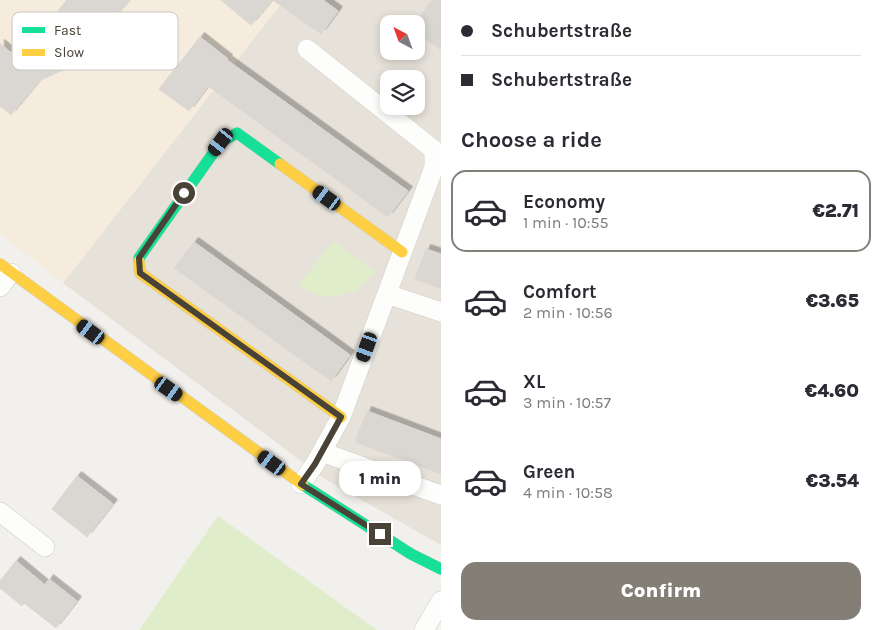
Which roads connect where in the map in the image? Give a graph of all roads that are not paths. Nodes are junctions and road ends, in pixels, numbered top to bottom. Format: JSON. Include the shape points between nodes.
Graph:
{"nodes":[{"id":1,"x":306,"y":49,"type":"dead end"},
{"id":2,"x":434,"y":186,"type":"edge"},
{"id":3,"x":402,"y":252,"type":"junction"},
{"id":4,"x":4,"y":275,"type":"edge"},
{"id":5,"x":387,"y":294,"type":"junction"},
{"id":6,"x":441,"y":312,"type":"edge"},
{"id":7,"x":341,"y":417,"type":"junction"},
{"id":8,"x":322,"y":452,"type":"junction"},
{"id":9,"x":301,"y":484,"type":"junction"},
{"id":10,"x":441,"y":495,"type":"edge"},
{"id":11,"x":0,"y":512,"type":"edge"},
{"id":12,"x":45,"y":547,"type":"dead end"},
{"id":13,"x":441,"y":569,"type":"edge"},
{"id":14,"x":441,"y":601,"type":"edge"},
{"id":15,"x":424,"y":630,"type":"edge"}],
"edges":[{"from":1,"to":2,"type":"street","via":[[434,150]]},
{"from":2,"to":3,"type":"street"},
{"from":3,"to":5,"type":"street"},
{"from":3,"to":7,"type":"street","via":[[237,134],[221,142],[139,258],[140,273]]},
{"from":4,"to":9,"type":"street"},
{"from":5,"to":6,"type":"street"},
{"from":5,"to":7,"type":"street"},
{"from":7,"to":8,"type":"street"},
{"from":8,"to":9,"type":"street"},
{"from":8,"to":10,"type":"street"},
{"from":9,"to":13,"type":"street","via":[[411,554]]},
{"from":11,"to":12,"type":"street"},
{"from":14,"to":15,"type":"street"}]}
